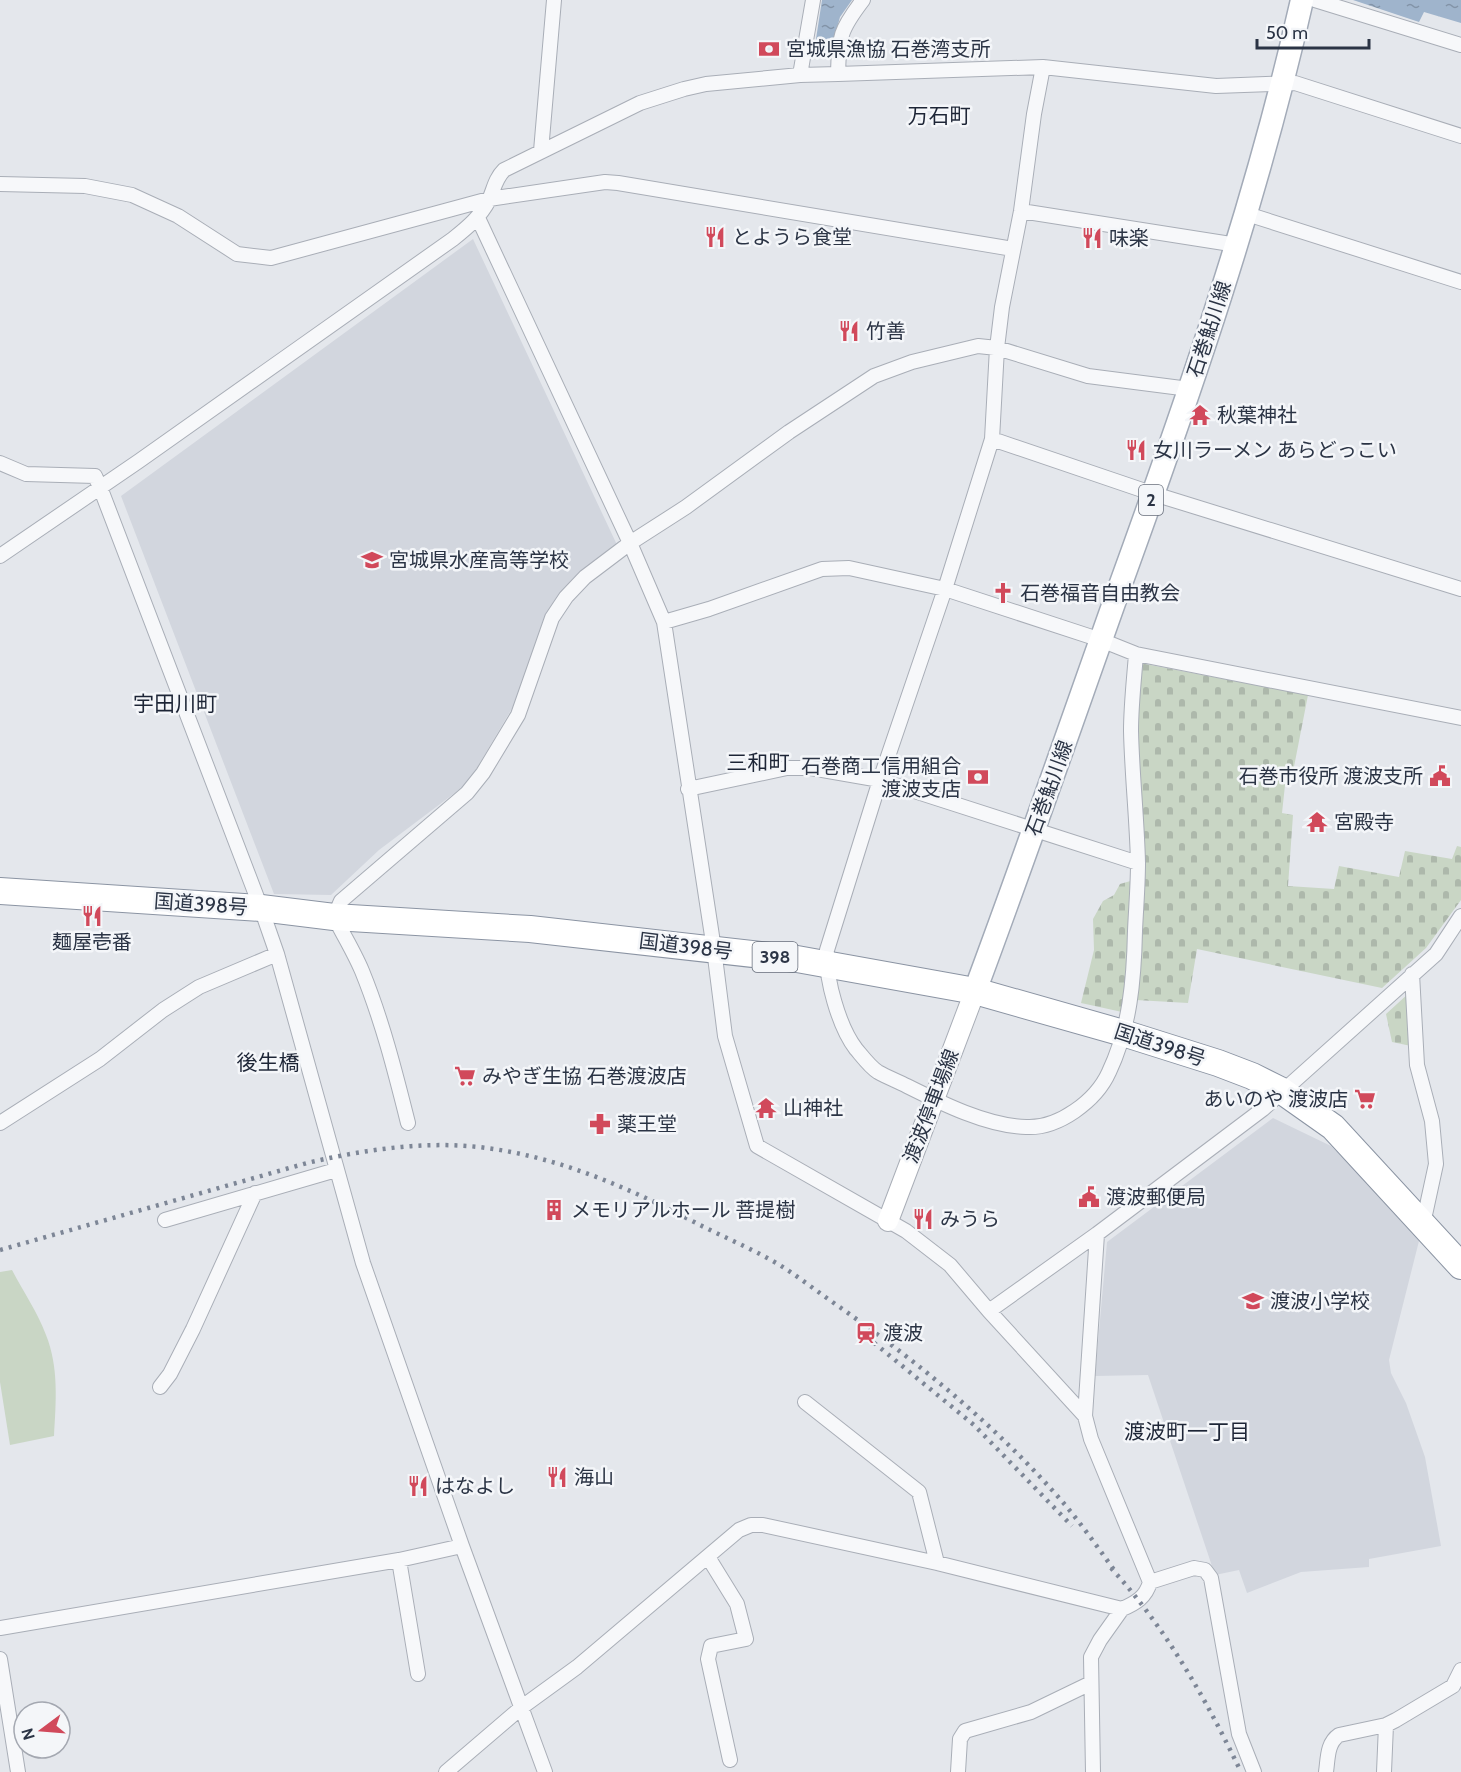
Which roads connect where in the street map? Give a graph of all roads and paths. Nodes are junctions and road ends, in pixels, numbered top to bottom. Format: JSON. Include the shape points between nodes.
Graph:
{"nodes":[{"id":1,"x":554,"y":0,"type":"edge"},
{"id":2,"x":813,"y":0,"type":"edge"},
{"id":3,"x":863,"y":0,"type":"edge"},
{"id":4,"x":1302,"y":0,"type":"edge"},
{"id":5,"x":1315,"y":0,"type":"edge"},
{"id":6,"x":1461,"y":45,"type":"edge"},
{"id":7,"x":1043,"y":67,"type":"junction"},
{"id":8,"x":838,"y":74,"type":"junction"},
{"id":9,"x":800,"y":75,"type":"junction"},
{"id":10,"x":1283,"y":84,"type":"junction"},
{"id":11,"x":1461,"y":136,"type":"edge"},
{"id":12,"x":541,"y":151,"type":"junction"},
{"id":13,"x":0,"y":184,"type":"edge"},
{"id":14,"x":489,"y":199,"type":"junction"},
{"id":15,"x":1021,"y":211,"type":"junction"},
{"id":16,"x":1247,"y":214,"type":"junction"},
{"id":17,"x":478,"y":218,"type":"junction"},
{"id":18,"x":1237,"y":245,"type":"junction"},
{"id":19,"x":1013,"y":249,"type":"junction"},
{"id":20,"x":1461,"y":282,"type":"edge"},
{"id":21,"x":997,"y":348,"type":"junction"},
{"id":22,"x":1189,"y":389,"type":"junction"},
{"id":23,"x":992,"y":439,"type":"junction"},
{"id":24,"x":0,"y":463,"type":"edge"},
{"id":25,"x":100,"y":488,"type":"junction"},
{"id":26,"x":1154,"y":494,"type":"junction"},
{"id":27,"x":630,"y":543,"type":"junction"},
{"id":28,"x":0,"y":556,"type":"edge"},
{"id":29,"x":945,"y":589,"type":"junction"},
{"id":30,"x":1461,"y":589,"type":"edge"},
{"id":31,"x":664,"y":622,"type":"junction"},
{"id":32,"x":1101,"y":640,"type":"junction"},
{"id":33,"x":1136,"y":654,"type":"junction"},
{"id":34,"x":1461,"y":718,"type":"edge"},
{"id":35,"x":880,"y":780,"type":"junction"},
{"id":36,"x":688,"y":789,"type":"junction"},
{"id":37,"x":1035,"y":828,"type":"junction"},
{"id":38,"x":1138,"y":863,"type":"junction"},
{"id":39,"x":0,"y":891,"type":"edge"},
{"id":40,"x":261,"y":909,"type":"junction"},
{"id":41,"x":334,"y":916,"type":"junction"},
{"id":42,"x":1461,"y":916,"type":"edge"},
{"id":43,"x":714,"y":949,"type":"junction"},
{"id":44,"x":277,"y":954,"type":"junction"},
{"id":45,"x":826,"y":965,"type":"junction"},
{"id":46,"x":1412,"y":974,"type":"junction"},
{"id":47,"x":975,"y":992,"type":"junction"},
{"id":48,"x":1123,"y":1033,"type":"junction"},
{"id":49,"x":1282,"y":1091,"type":"junction"},
{"id":50,"x":934,"y":1099,"type":"junction"},
{"id":51,"x":0,"y":1123,"type":"edge"},
{"id":52,"x":408,"y":1123,"type":"dead end"},
{"id":53,"x":336,"y":1170,"type":"junction"},
{"id":54,"x":255,"y":1194,"type":"junction"},
{"id":55,"x":165,"y":1220,"type":"dead end"},
{"id":56,"x":888,"y":1221,"type":"junction"},
{"id":57,"x":1423,"y":1224,"type":"junction"},
{"id":58,"x":1097,"y":1234,"type":"junction"},
{"id":59,"x":1461,"y":1266,"type":"edge"},
{"id":60,"x":989,"y":1311,"type":"junction"},
{"id":61,"x":160,"y":1387,"type":"dead end"},
{"id":62,"x":805,"y":1402,"type":"dead end"},
{"id":63,"x":1085,"y":1416,"type":"junction"},
{"id":64,"x":462,"y":1546,"type":"junction"},
{"id":65,"x":708,"y":1557,"type":"junction"},
{"id":66,"x":399,"y":1560,"type":"junction"},
{"id":67,"x":937,"y":1563,"type":"junction"},
{"id":68,"x":1149,"y":1582,"type":"junction"},
{"id":69,"x":1122,"y":1609,"type":"junction"},
{"id":70,"x":0,"y":1628,"type":"edge"},
{"id":71,"x":0,"y":1659,"type":"edge"},
{"id":72,"x":1461,"y":1670,"type":"edge"},
{"id":73,"x":418,"y":1674,"type":"dead end"},
{"id":74,"x":1091,"y":1683,"type":"junction"},
{"id":75,"x":522,"y":1707,"type":"junction"},
{"id":76,"x":1386,"y":1725,"type":"junction"},
{"id":77,"x":730,"y":1760,"type":"dead end"},
{"id":78,"x":18,"y":1772,"type":"edge"},
{"id":79,"x":446,"y":1772,"type":"edge"},
{"id":80,"x":545,"y":1772,"type":"edge"},
{"id":81,"x":958,"y":1772,"type":"edge"},
{"id":82,"x":1093,"y":1772,"type":"edge"},
{"id":83,"x":1254,"y":1772,"type":"edge"},
{"id":84,"x":1326,"y":1772,"type":"edge"},
{"id":85,"x":1384,"y":1772,"type":"edge"}],
"edges":[{"from":1,"to":12,"type":"street"},
{"from":2,"to":9,"type":"street"},
{"from":3,"to":8,"type":"street","via":[[846,23],[839,44]]},
{"from":4,"to":10,"type":"main road","name":"石巻鮎川線","number":"2"},
{"from":5,"to":6,"type":"street"},
{"from":7,"to":8,"type":"street"},
{"from":7,"to":10,"type":"street","via":[[1216,86]]},
{"from":7,"to":15,"type":"street"},
{"from":8,"to":9,"type":"street"},
{"from":9,"to":12,"type":"street","via":[[684,88],[640,103]]},
{"from":10,"to":11,"type":"street","via":[[1295,83]]},
{"from":10,"to":16,"type":"main road","name":"石巻鮎川線","number":"2"},
{"from":12,"to":14,"type":"street","via":[[504,170]]},
{"from":13,"to":14,"type":"street","via":[[85,186],[132,195],[178,216],[237,254],[272,258]]},
{"from":14,"to":17,"type":"street"},
{"from":14,"to":19,"type":"street","via":[[618,183]]},
{"from":15,"to":18,"type":"street"},
{"from":15,"to":19,"type":"street"},
{"from":16,"to":18,"type":"main road","name":"石巻鮎川線","number":"2"},
{"from":16,"to":20,"type":"street"},
{"from":17,"to":25,"type":"street"},
{"from":17,"to":27,"type":"street"},
{"from":18,"to":22,"type":"main road","name":"石巻鮎川線","number":"2"},
{"from":19,"to":21,"type":"street"},
{"from":21,"to":22,"type":"street","via":[[1088,375]]},
{"from":21,"to":23,"type":"street"},
{"from":21,"to":27,"type":"street","via":[[978,346],[874,376]]},
{"from":22,"to":26,"type":"main road","name":"石巻鮎川線","number":"2"},
{"from":23,"to":26,"type":"street"},
{"from":23,"to":29,"type":"street"},
{"from":24,"to":25,"type":"street","via":[[26,474],[95,476]]},
{"from":25,"to":28,"type":"street"},
{"from":25,"to":40,"type":"street"},
{"from":26,"to":30,"type":"street"},
{"from":26,"to":32,"type":"main road","name":"石巻鮎川線","number":"2"},
{"from":27,"to":31,"type":"street"},
{"from":27,"to":41,"type":"street","via":[[585,577],[552,618],[518,715],[468,793],[341,901]]},
{"from":29,"to":31,"type":"street","via":[[849,568],[822,569]]},
{"from":29,"to":32,"type":"street"},
{"from":29,"to":35,"type":"street"},
{"from":31,"to":36,"type":"street"},
{"from":32,"to":33,"type":"street"},
{"from":32,"to":37,"type":"main road","name":"石巻鮎川線","number":"2"},
{"from":33,"to":34,"type":"street"},
{"from":33,"to":38,"type":"street","via":[[1131,730]]},
{"from":35,"to":36,"type":"street","via":[[788,768]]},
{"from":35,"to":37,"type":"street"},
{"from":35,"to":45,"type":"street","via":[[827,950]]},
{"from":36,"to":43,"type":"street"},
{"from":37,"to":38,"type":"street"},
{"from":37,"to":47,"type":"main road","name":"石巻鮎川線","number":"2"},
{"from":38,"to":48,"type":"street","via":[[1134,966]]},
{"from":39,"to":40,"type":"highway","name":"国道398号","number":"398"},
{"from":40,"to":41,"type":"highway","name":"国道398号","number":"398"},
{"from":40,"to":44,"type":"street"},
{"from":41,"to":43,"type":"highway","name":"国道398号","number":"398","via":[[530,929]]},
{"from":41,"to":52,"type":"street","via":[[376,1008]]},
{"from":42,"to":46,"type":"street","via":[[1436,954]]},
{"from":43,"to":45,"type":"highway","name":"国道398号","number":"398"},
{"from":43,"to":56,"type":"street","via":[[725,1036],[757,1146]]},
{"from":44,"to":51,"type":"street","via":[[199,987],[100,1059]]},
{"from":44,"to":53,"type":"street"},
{"from":45,"to":47,"type":"highway","name":"国道398号","number":"398"},
{"from":45,"to":50,"type":"street","via":[[840,1018],[854,1047],[877,1071]]},
{"from":46,"to":49,"type":"street"},
{"from":46,"to":57,"type":"street","via":[[1417,1065],[1432,1121],[1436,1164]]},
{"from":47,"to":48,"type":"highway","name":"国道398号","number":"398"},
{"from":47,"to":50,"type":"main road","name":"渡波停車場線"},
{"from":48,"to":49,"type":"highway","name":"国道398号","number":"398","via":[[1218,1063]]},
{"from":48,"to":50,"type":"street","via":[[1109,1073],[1097,1091],[1071,1112],[1047,1124],[1027,1128],[996,1123]]},
{"from":49,"to":57,"type":"highway","name":"国道398号","number":"398","via":[[1333,1127]]},
{"from":49,"to":58,"type":"street"},
{"from":50,"to":56,"type":"main road","name":"渡波停車場線"},
{"from":53,"to":54,"type":"street"},
{"from":53,"to":64,"type":"street","via":[[363,1263]]},
{"from":54,"to":55,"type":"street"},
{"from":54,"to":61,"type":"street","via":[[194,1329]]},
{"from":56,"to":60,"type":"street","via":[[950,1264]]},
{"from":57,"to":59,"type":"highway","name":"国道398号","number":"398"},
{"from":58,"to":60,"type":"street"},
{"from":58,"to":63,"type":"street"},
{"from":60,"to":63,"type":"street"},
{"from":62,"to":67,"type":"street","via":[[919,1492]]},
{"from":63,"to":68,"type":"street","via":[[1091,1440]]},
{"from":64,"to":66,"type":"street"},
{"from":64,"to":75,"type":"street"},
{"from":65,"to":67,"type":"street","via":[[739,1530],[762,1525]]},
{"from":65,"to":75,"type":"street","via":[[577,1667]]},
{"from":65,"to":77,"type":"street","via":[[737,1604],[746,1639],[711,1646],[708,1659]]},
{"from":66,"to":70,"type":"street"},
{"from":66,"to":73,"type":"street"},
{"from":67,"to":69,"type":"street"},
{"from":68,"to":69,"type":"street","via":[[1141,1598]]},
{"from":68,"to":83,"type":"street","via":[[1194,1568],[1206,1570],[1211,1578],[1237,1727]]},
{"from":69,"to":74,"type":"street","via":[[1091,1657]]},
{"from":71,"to":78,"type":"street"},
{"from":72,"to":76,"type":"street","via":[[1453,1686]]},
{"from":74,"to":81,"type":"street","via":[[1023,1715],[965,1731],[960,1739]]},
{"from":74,"to":82,"type":"street"},
{"from":75,"to":79,"type":"street"},
{"from":75,"to":80,"type":"street"},
{"from":76,"to":84,"type":"street","via":[[1339,1734],[1330,1744]]},
{"from":76,"to":85,"type":"street"}]}
